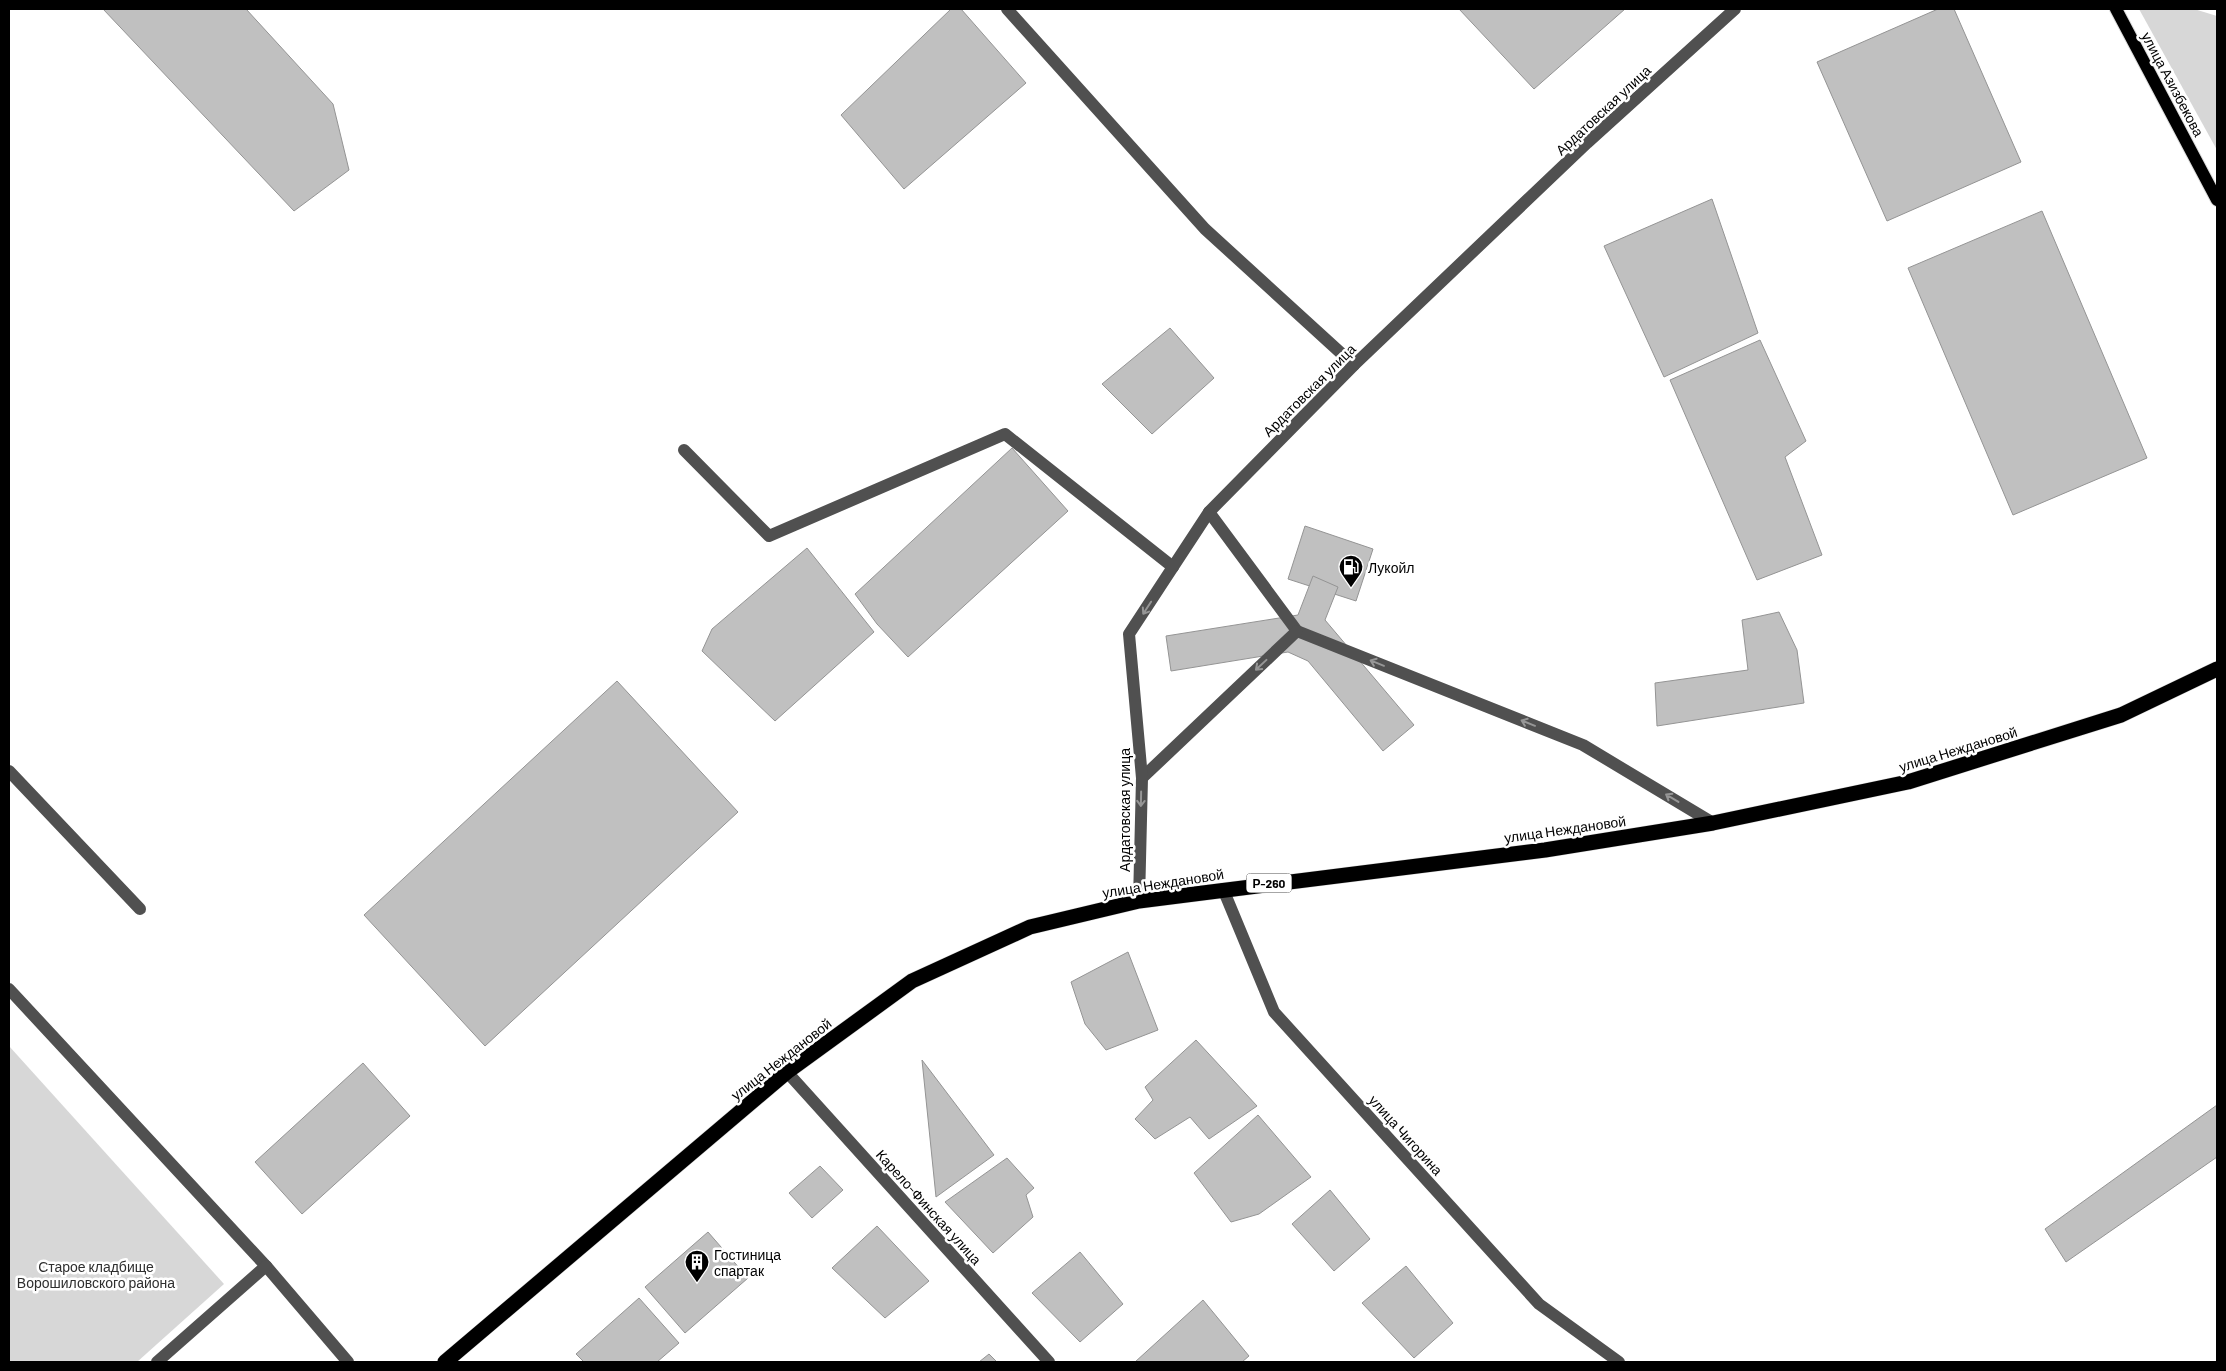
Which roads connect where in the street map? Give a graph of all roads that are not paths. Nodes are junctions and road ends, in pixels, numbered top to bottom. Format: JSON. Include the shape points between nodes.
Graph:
{"nodes":[{"id":1,"x":1007,"y":9,"type":"edge"},
{"id":2,"x":1735,"y":9,"type":"edge"},
{"id":3,"x":2116,"y":9,"type":"edge"},
{"id":4,"x":2217,"y":200,"type":"edge"},
{"id":5,"x":1354,"y":365,"type":"junction"},
{"id":6,"x":684,"y":450,"type":"dead end"},
{"id":7,"x":1209,"y":512,"type":"junction"},
{"id":8,"x":1173,"y":567,"type":"junction"},
{"id":9,"x":1297,"y":631,"type":"junction"},
{"id":10,"x":2217,"y":669,"type":"edge"},
{"id":11,"x":9,"y":771,"type":"edge"},
{"id":12,"x":1142,"y":778,"type":"junction"},
{"id":13,"x":1714,"y":823,"type":"junction"},
{"id":14,"x":1223,"y":889,"type":"junction"},
{"id":15,"x":1139,"y":901,"type":"junction"},
{"id":16,"x":140,"y":908,"type":"dead end"},
{"id":17,"x":9,"y":989,"type":"edge"},
{"id":18,"x":787,"y":1072,"type":"junction"},
{"id":19,"x":266,"y":1266,"type":"junction"},
{"id":20,"x":157,"y":1362,"type":"edge"},
{"id":21,"x":348,"y":1362,"type":"edge"},
{"id":22,"x":445,"y":1362,"type":"edge"},
{"id":23,"x":1049,"y":1362,"type":"edge"},
{"id":24,"x":1619,"y":1362,"type":"edge"}],
"edges":[{"from":1,"to":5,"type":"street","via":[[1205,229]]},
{"from":2,"to":5,"type":"street","name":"Ардатовская улица","via":[[1587,143]]},
{"from":3,"to":4,"type":"main road","name":"улица Азизбекова"},
{"from":5,"to":7,"type":"street","name":"Ардатовская улица"},
{"from":6,"to":8,"type":"street","via":[[768,536],[1005,434]]},
{"from":7,"to":8,"type":"street","name":"Ардатовская улица"},
{"from":7,"to":9,"type":"street"},
{"from":8,"to":12,"type":"street","name":"Ардатовская улица","one_way":true,"via":[[1129,634]]},
{"from":9,"to":12,"type":"street","one_way":true},
{"from":13,"to":9,"type":"street","one_way":true,"via":[[1583,745]]},
{"from":10,"to":13,"type":"highway","name":"улица Неждановой","number":"Р-260","via":[[2121,715],[1908,782]]},
{"from":11,"to":16,"type":"street"},
{"from":12,"to":15,"type":"street","name":"Ардатовская улица","one_way":true},
{"from":13,"to":14,"type":"highway","name":"улица Неждановой","number":"Р-260","via":[[1545,850]]},
{"from":14,"to":15,"type":"highway","name":"улица Неждановой","number":"Р-260"},
{"from":14,"to":24,"type":"street","name":"улица Чигорина","via":[[1274,1012],[1539,1304]]},
{"from":15,"to":18,"type":"highway","name":"улица Неждановой","number":"Р-260","via":[[1030,926],[912,981]]},
{"from":17,"to":19,"type":"street"},
{"from":18,"to":22,"type":"highway","name":"улица Неждановой","number":"Р-260"},
{"from":18,"to":23,"type":"street","name":"Карело-Финская улица"},
{"from":19,"to":20,"type":"street"},
{"from":19,"to":21,"type":"street"}]}
